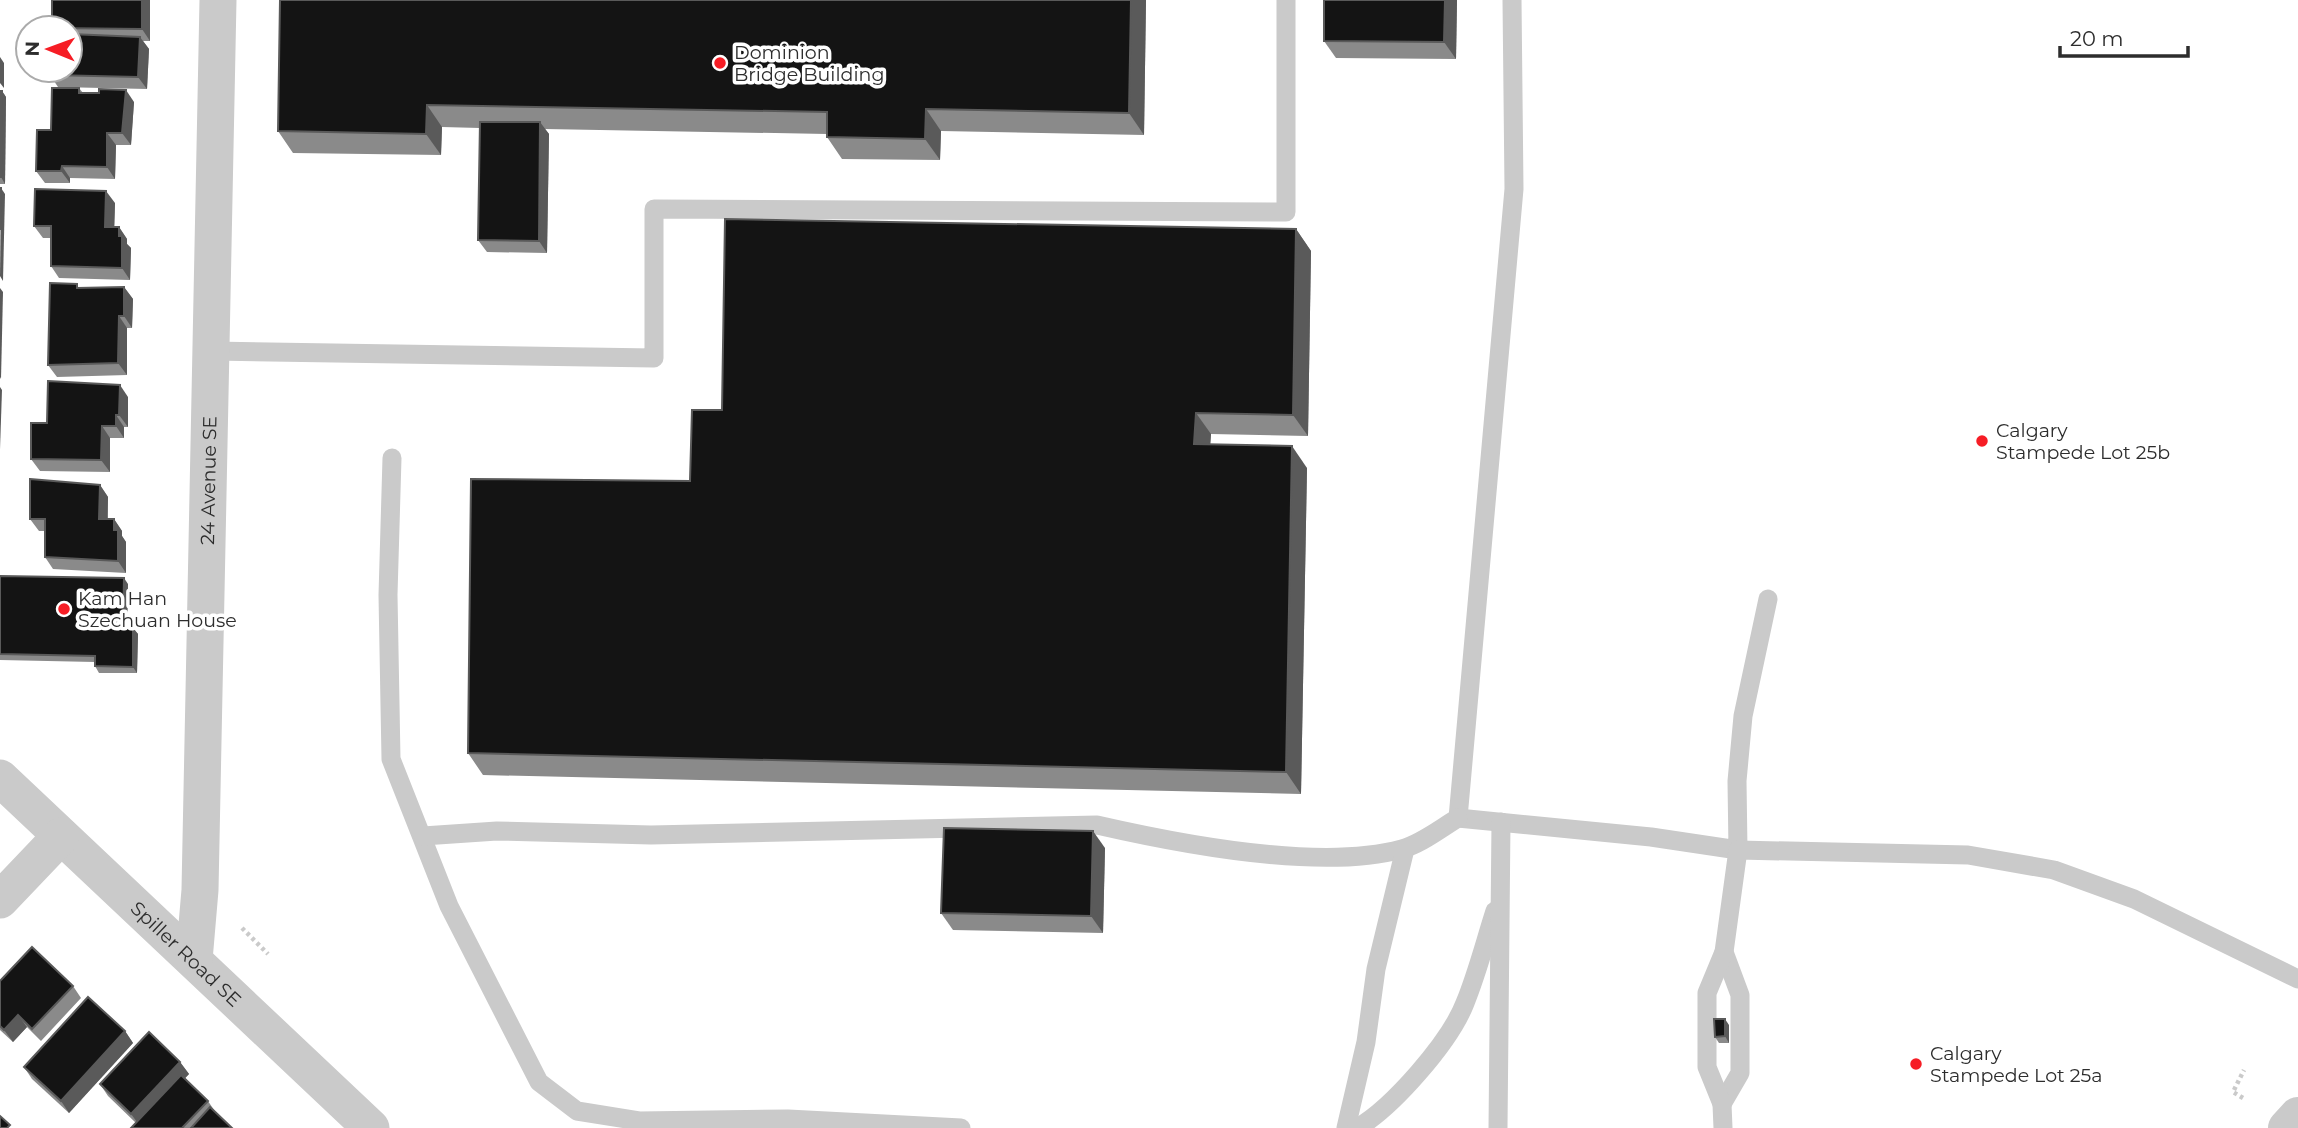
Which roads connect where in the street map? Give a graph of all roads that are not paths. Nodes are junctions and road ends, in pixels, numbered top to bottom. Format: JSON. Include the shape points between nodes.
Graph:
{"nodes":[{"id":1,"x":218,"y":0,"type":"edge"},
{"id":2,"x":1286,"y":0,"type":"edge"},
{"id":3,"x":1512,"y":0,"type":"edge"},
{"id":4,"x":211,"y":351,"type":"junction"},
{"id":5,"x":392,"y":458,"type":"dead end"},
{"id":6,"x":1768,"y":599,"type":"dead end"},
{"id":7,"x":0,"y":778,"type":"edge"},
{"id":8,"x":1458,"y":818,"type":"junction"},
{"id":9,"x":1501,"y":822,"type":"junction"},
{"id":10,"x":61,"y":836,"type":"junction"},
{"id":11,"x":423,"y":836,"type":"junction"},
{"id":12,"x":1405,"y":849,"type":"junction"},
{"id":13,"x":1738,"y":850,"type":"junction"},
{"id":14,"x":1500,"y":894,"type":"junction"},
{"id":15,"x":0,"y":900,"type":"edge"},
{"id":16,"x":1724,"y":952,"type":"junction"},
{"id":17,"x":194,"y":960,"type":"junction"},
{"id":18,"x":2298,"y":979,"type":"edge"},
{"id":19,"x":1723,"y":1104,"type":"junction"},
{"id":20,"x":577,"y":1111,"type":"junction"},
{"id":21,"x":2298,"y":1116,"type":"edge"},
{"id":22,"x":371,"y":1128,"type":"edge"},
{"id":23,"x":594,"y":1128,"type":"edge"},
{"id":24,"x":961,"y":1128,"type":"edge"},
{"id":25,"x":1346,"y":1128,"type":"edge"},
{"id":26,"x":1357,"y":1128,"type":"edge"},
{"id":27,"x":1498,"y":1128,"type":"edge"},
{"id":28,"x":1723,"y":1128,"type":"edge"},
{"id":29,"x":2287,"y":1128,"type":"edge"}],
"edges":[{"from":1,"to":4,"type":"street","name":"24 Avenue SE"},
{"from":2,"to":4,"type":"lane","via":[[1286,212],[654,209],[654,358]]},
{"from":3,"to":8,"type":"lane","via":[[1514,189]]},
{"from":4,"to":17,"type":"street","name":"24 Avenue SE","via":[[200,890]]},
{"from":5,"to":11,"type":"lane","via":[[388,595],[391,759]]},
{"from":6,"to":13,"type":"lane","via":[[1743,716],[1737,781]]},
{"from":7,"to":10,"type":"street","name":"Spiller Road SE"},
{"from":8,"to":9,"type":"lane"},
{"from":8,"to":12,"type":"lane"},
{"from":9,"to":13,"type":"lane"},
{"from":9,"to":14,"type":"lane"},
{"from":10,"to":15,"type":"street"},
{"from":10,"to":17,"type":"street","name":"Spiller Road SE"},
{"from":11,"to":12,"type":"lane","via":[[497,831],[651,835],[1097,825],[1158,839],[1265,853],[1357,858]]},
{"from":11,"to":20,"type":"lane","via":[[449,906],[539,1082]]},
{"from":12,"to":25,"type":"lane","via":[[1376,969],[1366,1042]]},
{"from":13,"to":16,"type":"lane"},
{"from":13,"to":18,"type":"lane","via":[[1968,855],[2054,870],[2134,899]]},
{"from":14,"to":26,"type":"lane","via":[[1464,1006],[1427,1064],[1371,1120]]},
{"from":14,"to":27,"type":"lane"},
{"from":16,"to":19,"type":"lane","via":[[1707,993],[1707,1068]]},
{"from":16,"to":19,"type":"lane","via":[[1740,995],[1740,1073]]},
{"from":17,"to":22,"type":"street","name":"Spiller Road SE"},
{"from":19,"to":28,"type":"lane"},
{"from":20,"to":23,"type":"lane"},
{"from":20,"to":24,"type":"lane","via":[[639,1121],[788,1119]]},
{"from":21,"to":29,"type":"street"}]}
